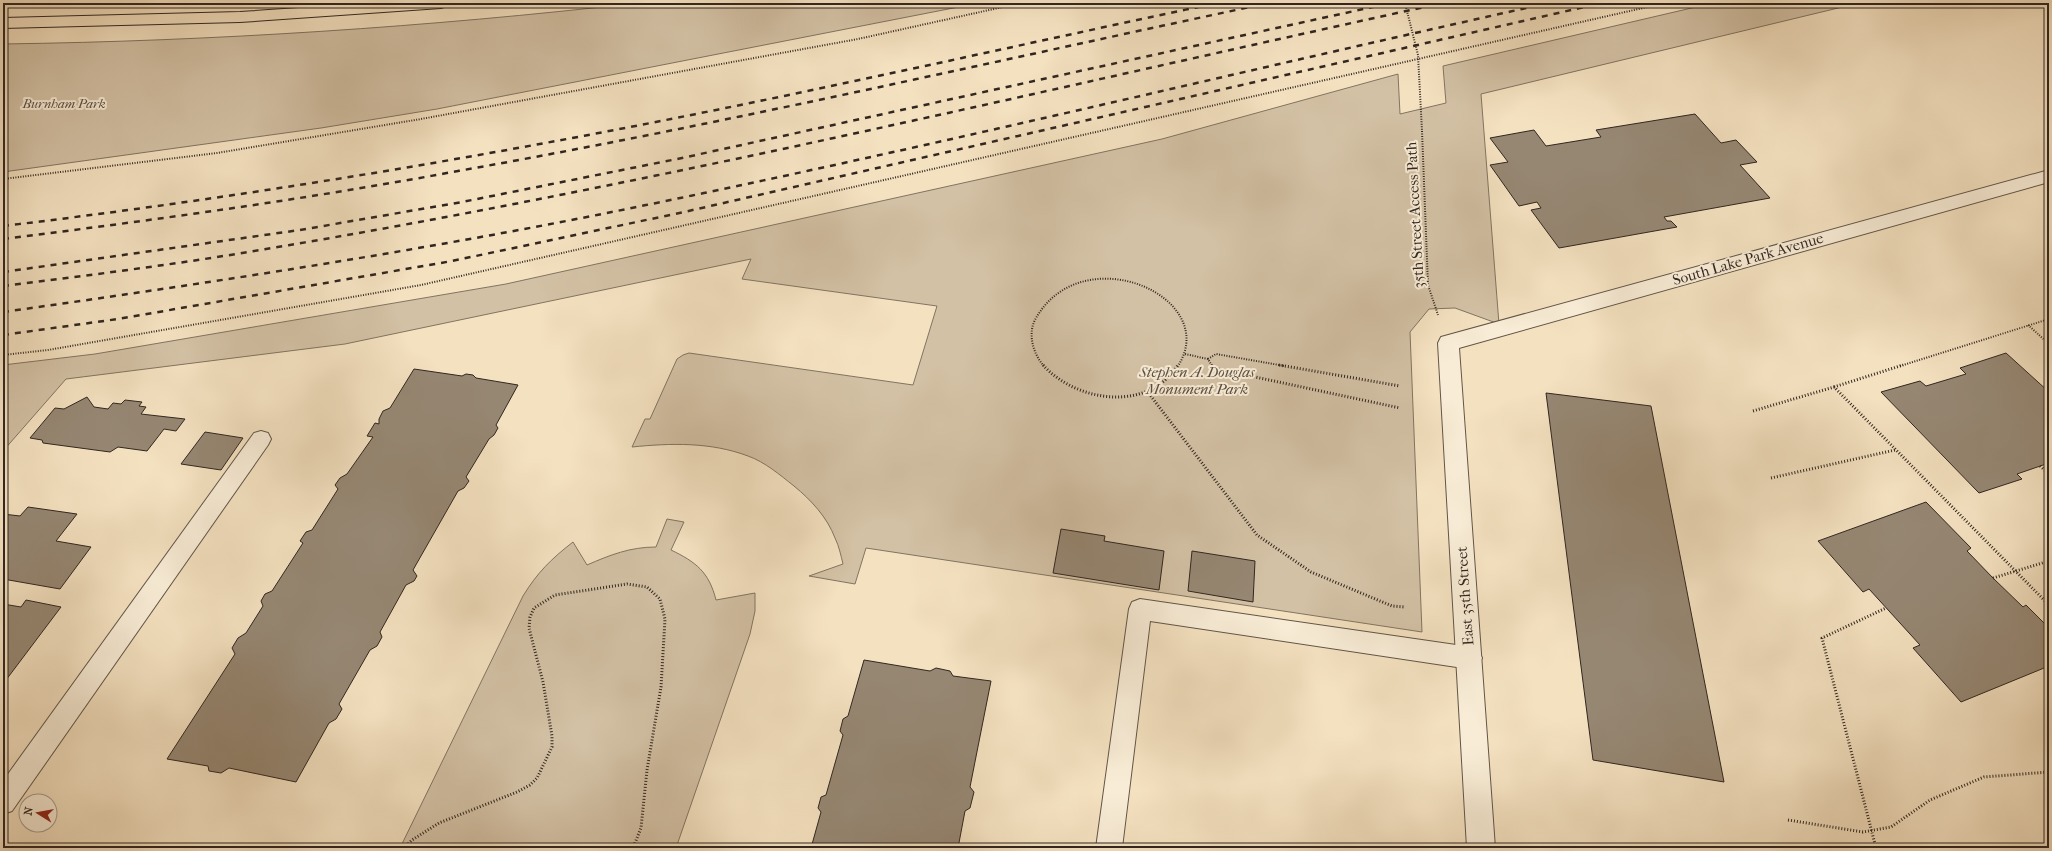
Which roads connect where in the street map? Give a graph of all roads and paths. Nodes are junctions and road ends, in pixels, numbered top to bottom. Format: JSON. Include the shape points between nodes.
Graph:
{"nodes":[{"id":1,"x":441,"y":3,"type":"edge"},
{"id":2,"x":1021,"y":3,"type":"edge"},
{"id":3,"x":1405,"y":3,"type":"edge"},
{"id":4,"x":1666,"y":3,"type":"edge"},
{"id":5,"x":3,"y":23,"type":"edge"},
{"id":6,"x":2049,"y":176,"type":"edge"},
{"id":7,"x":3,"y":179,"type":"edge"},
{"id":8,"x":2049,"y":319,"type":"edge"},
{"id":9,"x":2028,"y":325,"type":"junction"},
{"id":10,"x":1448,"y":343,"type":"junction"},
{"id":11,"x":2049,"y":344,"type":"edge"},
{"id":12,"x":1185,"y":354,"type":"junction"},
{"id":13,"x":3,"y":355,"type":"edge"},
{"id":14,"x":1208,"y":359,"type":"junction"},
{"id":15,"x":1400,"y":386,"type":"dead end"},
{"id":16,"x":1834,"y":387,"type":"junction"},
{"id":17,"x":1147,"y":391,"type":"junction"},
{"id":18,"x":1400,"y":408,"type":"dead end"},
{"id":19,"x":1753,"y":411,"type":"dead end"},
{"id":20,"x":261,"y":439,"type":"dead end"},
{"id":21,"x":1896,"y":450,"type":"junction"},
{"id":22,"x":2040,"y":466,"type":"dead end"},
{"id":23,"x":2049,"y":474,"type":"edge"},
{"id":24,"x":1771,"y":478,"type":"dead end"},
{"id":25,"x":2049,"y":561,"type":"edge"},
{"id":26,"x":2015,"y":571,"type":"junction"},
{"id":27,"x":1993,"y":578,"type":"dead end"},
{"id":28,"x":2049,"y":605,"type":"edge"},
{"id":29,"x":1405,"y":608,"type":"dead end"},
{"id":30,"x":1886,"y":608,"type":"dead end"},
{"id":31,"x":1470,"y":658,"type":"junction"},
{"id":32,"x":2049,"y":772,"type":"edge"},
{"id":33,"x":3,"y":802,"type":"edge"},
{"id":34,"x":1788,"y":820,"type":"dead end"},
{"id":35,"x":1871,"y":830,"type":"junction"},
{"id":36,"x":404,"y":848,"type":"edge"},
{"id":37,"x":633,"y":848,"type":"edge"},
{"id":38,"x":1109,"y":848,"type":"edge"},
{"id":39,"x":1481,"y":848,"type":"edge"},
{"id":40,"x":1876,"y":848,"type":"edge"}],
"edges":[{"from":1,"to":5,"type":"highway","via":[[240,17]]},
{"from":2,"to":7,"type":"path","via":[[851,41],[429,118],[218,153]]},
{"from":3,"to":10,"type":"path","name":"35th Street Access Path","bridge":true,"via":[[1418,55],[1428,285]]},
{"from":4,"to":13,"type":"path","via":[[421,285],[48,350]]},
{"from":6,"to":10,"type":"street","name":"South Lake Park Avenue"},
{"from":8,"to":9,"type":"path"},
{"from":9,"to":11,"type":"path"},
{"from":9,"to":16,"type":"path"},
{"from":10,"to":31,"type":"street","name":"East 35th Street"},
{"from":12,"to":14,"type":"path"},
{"from":12,"to":17,"type":"path","via":[[1177,369],[1164,382]]},
{"from":12,"to":17,"type":"path","via":[[1186,333],[1179,314],[1164,298],[1143,286],[1118,280],[1093,279],[1069,286],[1050,298],[1036,314],[1032,334],[1035,354],[1048,372],[1068,387],[1093,396],[1121,397]]},
{"from":14,"to":15,"type":"path","via":[[1216,354]]},
{"from":14,"to":18,"type":"path","via":[[1213,368]]},
{"from":16,"to":19,"type":"path"},
{"from":16,"to":21,"type":"path"},
{"from":17,"to":29,"type":"path","via":[[1257,535],[1311,572],[1392,606]]},
{"from":20,"to":33,"type":"lane"},
{"from":21,"to":24,"type":"path"},
{"from":21,"to":26,"type":"path"},
{"from":22,"to":23,"type":"path"},
{"from":25,"to":26,"type":"path"},
{"from":26,"to":27,"type":"path"},
{"from":26,"to":28,"type":"path"},
{"from":30,"to":35,"type":"path","via":[[1822,638]]},
{"from":31,"to":38,"type":"lane","via":[[1140,609]]},
{"from":31,"to":39,"type":"street","name":"East 35th Street"},
{"from":32,"to":35,"type":"path","via":[[1984,777],[1930,800],[1891,827]]},
{"from":34,"to":35,"type":"path","via":[[1863,832]]},
{"from":35,"to":40,"type":"path"},
{"from":36,"to":37,"type":"path","via":[[432,827],[517,792],[538,778],[552,747],[552,736],[543,682],[529,628],[534,608],[555,595],[627,584],[647,587],[652,591],[660,599],[665,619],[661,687],[647,770],[641,828]]}]}
